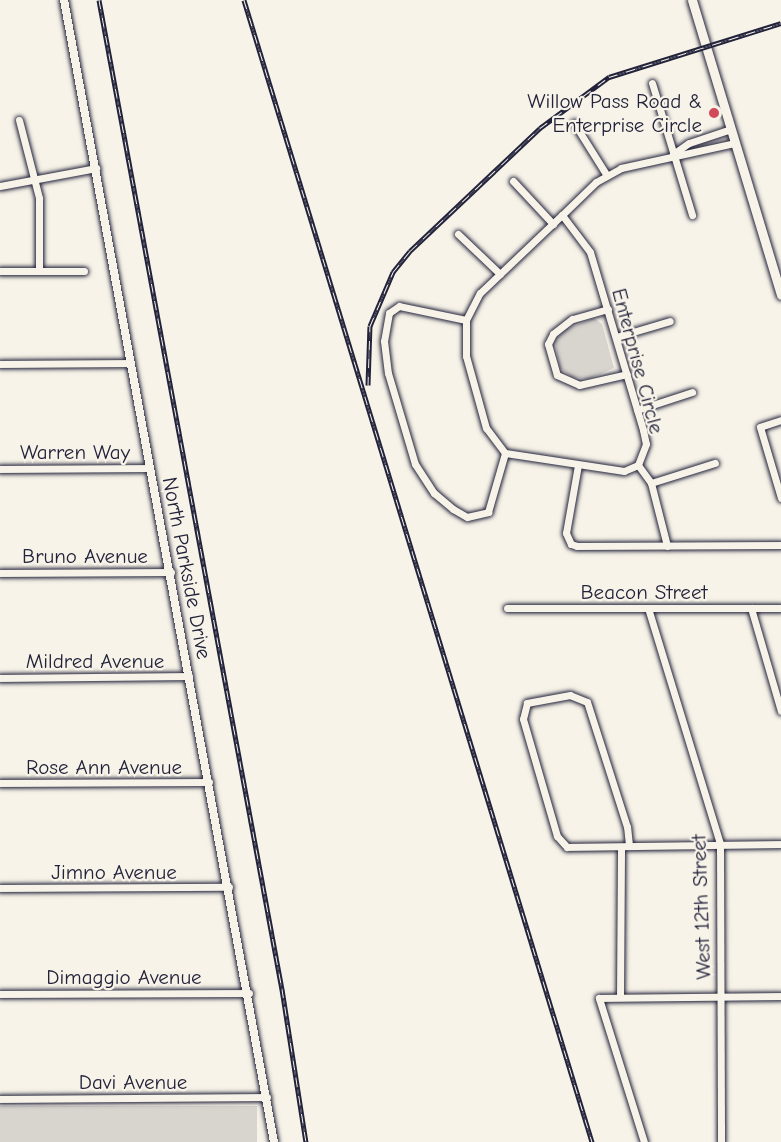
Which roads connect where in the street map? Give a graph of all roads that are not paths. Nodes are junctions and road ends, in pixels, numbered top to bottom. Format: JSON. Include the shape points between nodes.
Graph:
{"nodes":[{"id":1,"x":64,"y":0,"type":"edge"},
{"id":2,"x":692,"y":0,"type":"edge"},
{"id":3,"x":652,"y":83,"type":"dead end"},
{"id":4,"x":19,"y":120,"type":"dead end"},
{"id":5,"x":574,"y":123,"type":"dead end"},
{"id":6,"x":731,"y":129,"type":"junction"},
{"id":7,"x":735,"y":143,"type":"junction"},
{"id":8,"x":673,"y":154,"type":"junction"},
{"id":9,"x":96,"y":168,"type":"junction"},
{"id":10,"x":606,"y":174,"type":"junction"},
{"id":11,"x":36,"y":178,"type":"junction"},
{"id":12,"x":513,"y":181,"type":"dead end"},
{"id":13,"x":0,"y":186,"type":"edge"},
{"id":14,"x":562,"y":215,"type":"junction"},
{"id":15,"x":692,"y":215,"type":"dead end"},
{"id":16,"x":553,"y":224,"type":"junction"},
{"id":17,"x":458,"y":234,"type":"dead end"},
{"id":18,"x":0,"y":271,"type":"edge"},
{"id":19,"x":39,"y":271,"type":"junction"},
{"id":20,"x":84,"y":271,"type":"dead end"},
{"id":21,"x":500,"y":274,"type":"junction"},
{"id":22,"x":781,"y":295,"type":"edge"},
{"id":23,"x":608,"y":309,"type":"junction"},
{"id":24,"x":466,"y":320,"type":"junction"},
{"id":25,"x":670,"y":321,"type":"dead end"},
{"id":26,"x":616,"y":337,"type":"junction"},
{"id":27,"x":131,"y":363,"type":"junction"},
{"id":28,"x":0,"y":364,"type":"edge"},
{"id":29,"x":627,"y":374,"type":"junction"},
{"id":30,"x":692,"y":392,"type":"dead end"},
{"id":31,"x":637,"y":410,"type":"junction"},
{"id":32,"x":781,"y":420,"type":"edge"},
{"id":33,"x":505,"y":453,"type":"junction"},
{"id":34,"x":715,"y":463,"type":"dead end"},
{"id":35,"x":578,"y":465,"type":"junction"},
{"id":36,"x":638,"y":465,"type":"junction"},
{"id":37,"x":150,"y":468,"type":"junction"},
{"id":38,"x":0,"y":469,"type":"edge"},
{"id":39,"x":651,"y":483,"type":"junction"},
{"id":40,"x":781,"y":498,"type":"edge"},
{"id":41,"x":781,"y":545,"type":"edge"},
{"id":42,"x":667,"y":546,"type":"junction"},
{"id":43,"x":171,"y":572,"type":"junction"},
{"id":44,"x":0,"y":573,"type":"edge"},
{"id":45,"x":507,"y":608,"type":"dead end"},
{"id":46,"x":648,"y":608,"type":"junction"},
{"id":47,"x":751,"y":608,"type":"junction"},
{"id":48,"x":781,"y":608,"type":"edge"},
{"id":49,"x":189,"y":676,"type":"junction"},
{"id":50,"x":0,"y":678,"type":"edge"},
{"id":51,"x":781,"y":711,"type":"edge"},
{"id":52,"x":209,"y":782,"type":"junction"},
{"id":53,"x":0,"y":783,"type":"edge"},
{"id":54,"x":720,"y":844,"type":"junction"},
{"id":55,"x":781,"y":844,"type":"edge"},
{"id":56,"x":629,"y":845,"type":"junction"},
{"id":57,"x":621,"y":847,"type":"junction"},
{"id":58,"x":229,"y":887,"type":"junction"},
{"id":59,"x":0,"y":888,"type":"edge"},
{"id":60,"x":249,"y":993,"type":"junction"},
{"id":61,"x":0,"y":994,"type":"edge"},
{"id":62,"x":781,"y":996,"type":"edge"},
{"id":63,"x":620,"y":997,"type":"junction"},
{"id":64,"x":721,"y":997,"type":"junction"},
{"id":65,"x":267,"y":1097,"type":"junction"},
{"id":66,"x":0,"y":1099,"type":"edge"},
{"id":67,"x":274,"y":1142,"type":"edge"},
{"id":68,"x":644,"y":1142,"type":"edge"},
{"id":69,"x":721,"y":1142,"type":"edge"}],
"edges":[{"from":1,"to":9,"type":"street","name":"North Parkside Drive"},
{"from":2,"to":6,"type":"main road"},
{"from":3,"to":8,"type":"street"},
{"from":4,"to":11,"type":"street"},
{"from":5,"to":10,"type":"street"},
{"from":6,"to":7,"type":"main road"},
{"from":6,"to":8,"type":"street","via":[[689,143]]},
{"from":7,"to":8,"type":"street","via":[[692,154]]},
{"from":7,"to":22,"type":"main road"},
{"from":8,"to":10,"type":"street"},
{"from":8,"to":15,"type":"street"},
{"from":9,"to":11,"type":"street"},
{"from":9,"to":27,"type":"street","name":"North Parkside Drive"},
{"from":10,"to":14,"type":"street"},
{"from":11,"to":13,"type":"street"},
{"from":11,"to":19,"type":"street"},
{"from":12,"to":16,"type":"street"},
{"from":14,"to":16,"type":"street"},
{"from":14,"to":23,"type":"street","name":"Enterprise Circle","via":[[590,252]]},
{"from":16,"to":21,"type":"street"},
{"from":17,"to":21,"type":"street"},
{"from":18,"to":19,"type":"street"},
{"from":19,"to":20,"type":"street"},
{"from":21,"to":24,"type":"street","via":[[480,293]]},
{"from":23,"to":26,"type":"street","name":"Enterprise Circle"},
{"from":23,"to":29,"type":"street","via":[[572,319],[553,334],[548,344],[557,375],[579,385]]},
{"from":24,"to":33,"type":"street","via":[[466,357],[486,428]]},
{"from":24,"to":33,"type":"street","via":[[406,304],[393,310],[384,341],[391,385],[424,482],[453,510],[467,517],[488,512]]},
{"from":25,"to":26,"type":"street"},
{"from":26,"to":29,"type":"street","name":"Enterprise Circle"},
{"from":27,"to":28,"type":"street"},
{"from":27,"to":37,"type":"street","name":"North Parkside Drive"},
{"from":29,"to":31,"type":"street","name":"Enterprise Circle"},
{"from":30,"to":31,"type":"street"},
{"from":31,"to":36,"type":"street","name":"Enterprise Circle","via":[[646,444]]},
{"from":32,"to":40,"type":"street","via":[[760,427]]},
{"from":33,"to":35,"type":"street","name":"Enterprise Circle"},
{"from":34,"to":39,"type":"street"},
{"from":35,"to":36,"type":"street","name":"Enterprise Circle","via":[[615,471]]},
{"from":35,"to":42,"type":"street","via":[[566,533],[571,544]]},
{"from":36,"to":39,"type":"street"},
{"from":37,"to":38,"type":"street","name":"Warren Way"},
{"from":37,"to":43,"type":"street","name":"North Parkside Drive"},
{"from":39,"to":42,"type":"street"},
{"from":41,"to":42,"type":"street"},
{"from":43,"to":44,"type":"street","name":"Bruno Avenue"},
{"from":43,"to":49,"type":"street","name":"North Parkside Drive"},
{"from":45,"to":46,"type":"street","name":"Beacon Street"},
{"from":46,"to":47,"type":"street","name":"Beacon Street"},
{"from":46,"to":54,"type":"street","name":"West 12th Street"},
{"from":47,"to":48,"type":"street","name":"Beacon Street"},
{"from":47,"to":51,"type":"street"},
{"from":49,"to":50,"type":"street","name":"Mildred Avenue"},
{"from":49,"to":52,"type":"street","name":"North Parkside Drive"},
{"from":52,"to":53,"type":"street","name":"Rose Ann Avenue"},
{"from":52,"to":58,"type":"street","name":"North Parkside Drive"},
{"from":54,"to":55,"type":"street"},
{"from":54,"to":56,"type":"street"},
{"from":54,"to":64,"type":"street","name":"West 12th Street"},
{"from":56,"to":57,"type":"street"},
{"from":56,"to":57,"type":"street","via":[[624,817],[587,702],[570,695],[527,703],[523,719],[561,843],[573,848]]},
{"from":57,"to":63,"type":"street"},
{"from":58,"to":59,"type":"street","name":"Jimno Avenue"},
{"from":58,"to":60,"type":"street","name":"North Parkside Drive"},
{"from":60,"to":61,"type":"street","name":"Dimaggio Avenue"},
{"from":60,"to":65,"type":"street","name":"North Parkside Drive"},
{"from":62,"to":64,"type":"street"},
{"from":63,"to":64,"type":"street"},
{"from":63,"to":68,"type":"street","via":[[599,998]]},
{"from":64,"to":69,"type":"street","name":"West 12th Street"},
{"from":65,"to":66,"type":"street","name":"Davi Avenue"},
{"from":65,"to":67,"type":"street","name":"North Parkside Drive"}]}
